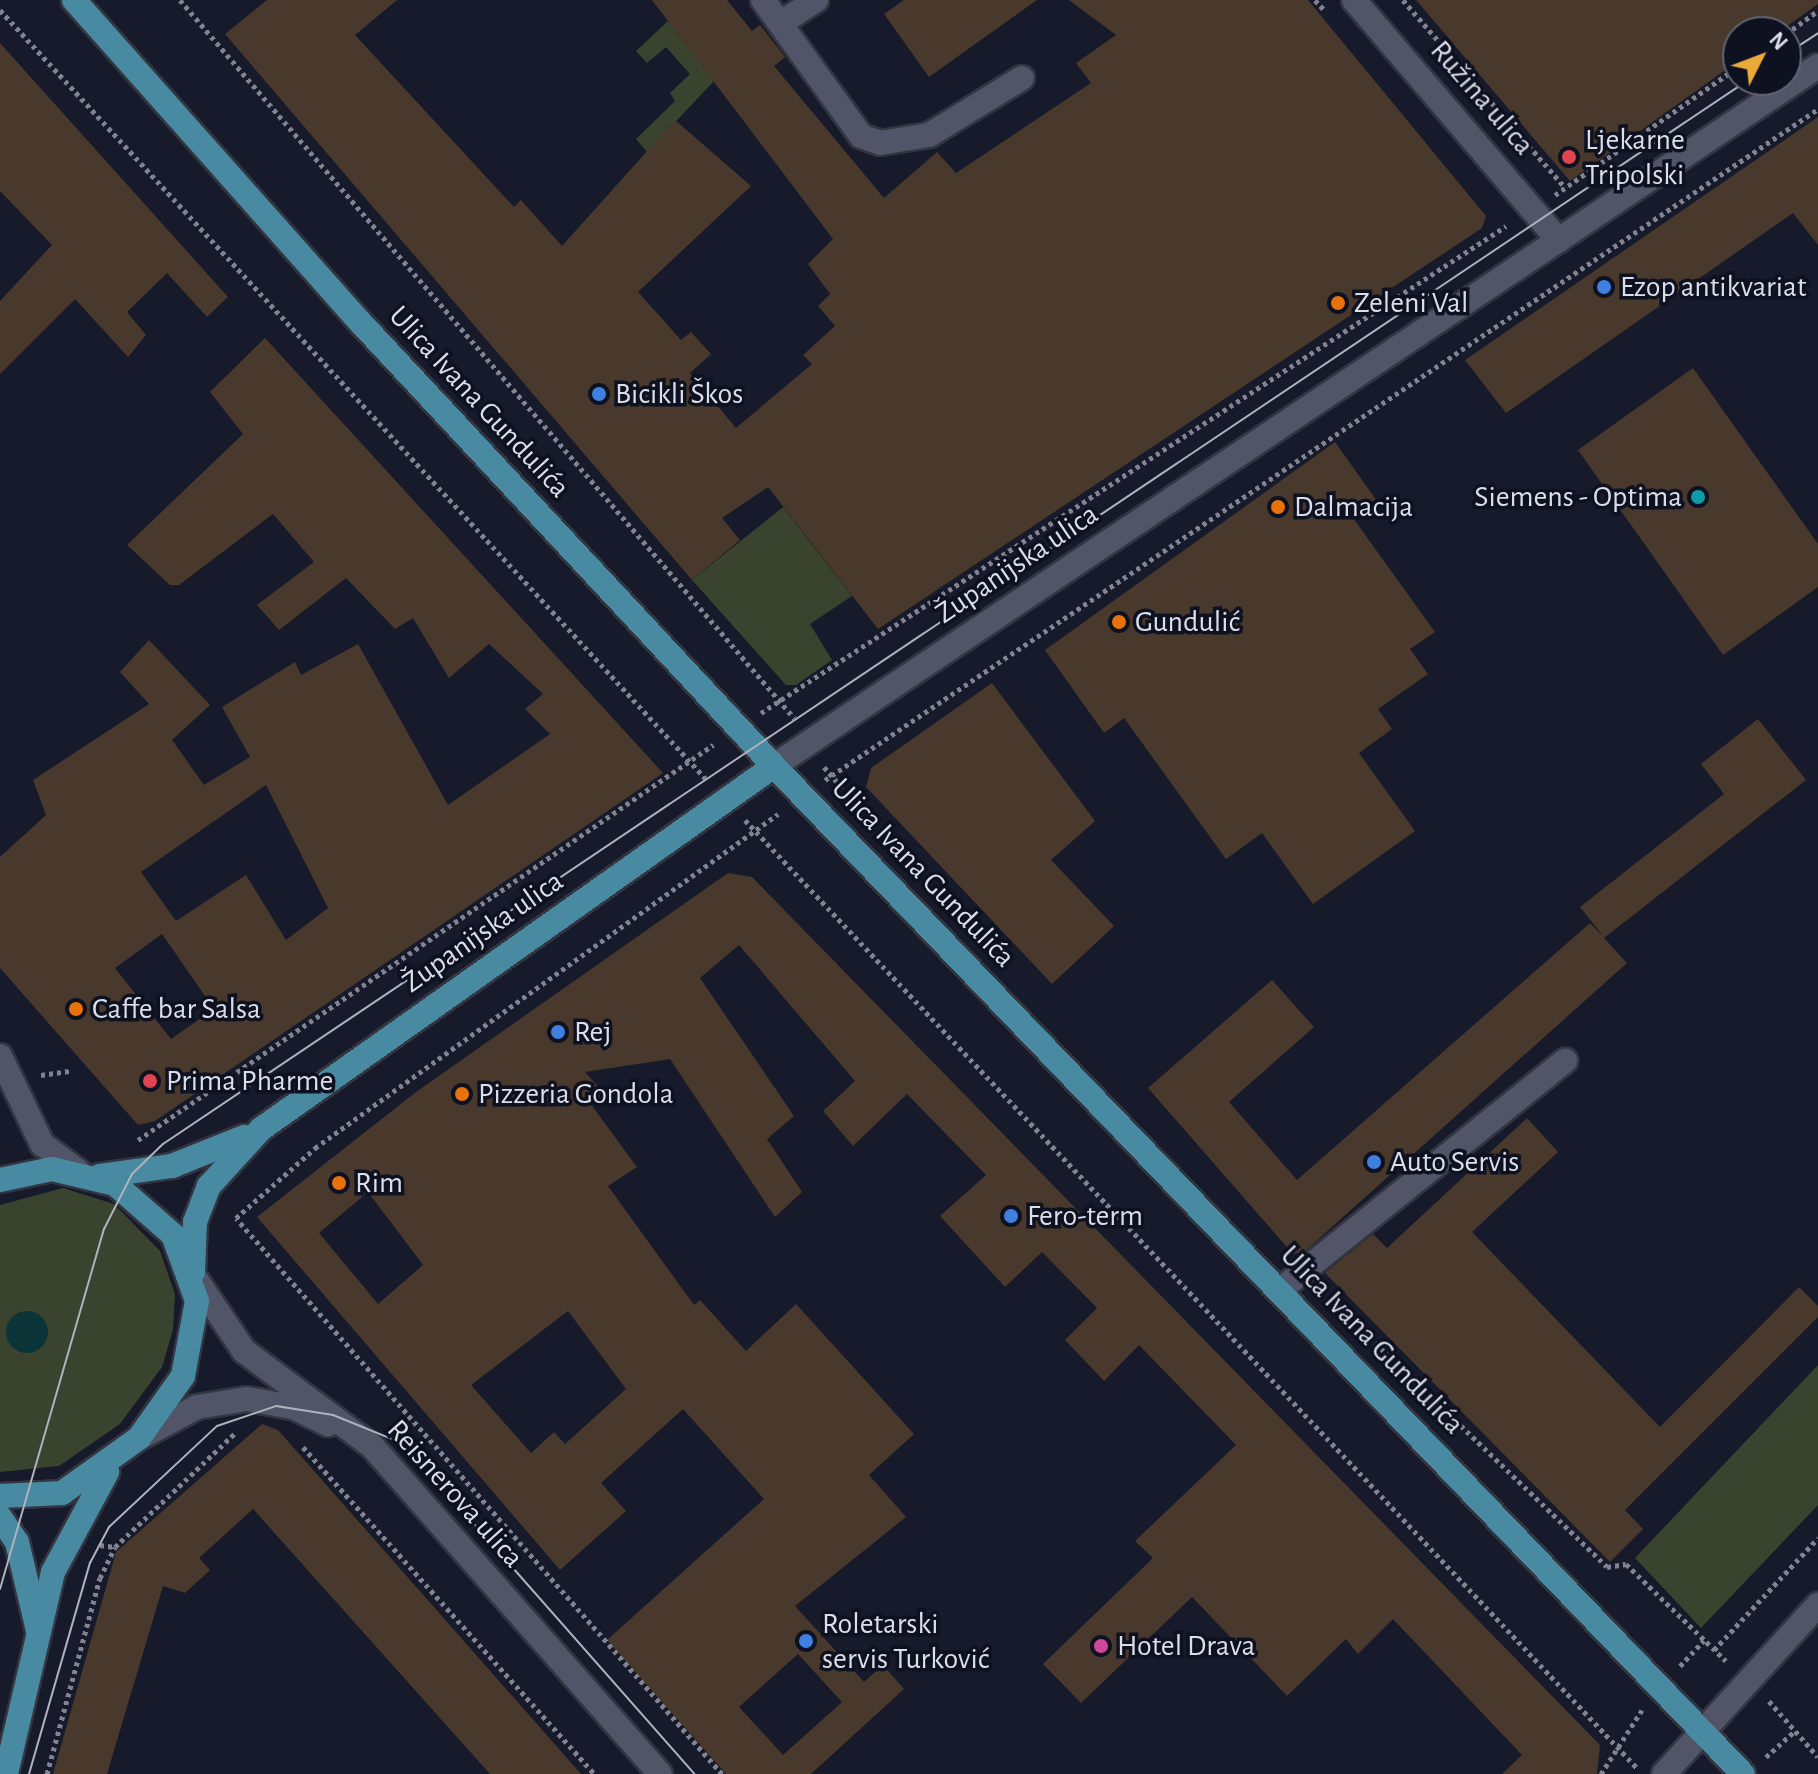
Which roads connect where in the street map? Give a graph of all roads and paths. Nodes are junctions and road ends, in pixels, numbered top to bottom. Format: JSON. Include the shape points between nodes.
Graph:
{"nodes":[{"id":1,"x":74,"y":0,"type":"edge"},
{"id":2,"x":180,"y":0,"type":"edge"},
{"id":3,"x":763,"y":0,"type":"edge"},
{"id":4,"x":816,"y":0,"type":"edge"},
{"id":5,"x":1354,"y":0,"type":"edge"},
{"id":6,"x":1403,"y":0,"type":"edge"},
{"id":7,"x":0,"y":10,"type":"edge"},
{"id":8,"x":781,"y":23,"type":"junction"},
{"id":9,"x":1818,"y":66,"type":"edge"},
{"id":10,"x":1022,"y":78,"type":"dead end"},
{"id":11,"x":1722,"y":78,"type":"edge"},
{"id":12,"x":1818,"y":109,"type":"edge"},
{"id":13,"x":1565,"y":188,"type":"junction"},
{"id":14,"x":1535,"y":209,"type":"junction"},
{"id":15,"x":1559,"y":241,"type":"junction"},
{"id":16,"x":783,"y":699,"type":"junction"},
{"id":17,"x":739,"y":727,"type":"junction"},
{"id":18,"x":808,"y":743,"type":"junction"},
{"id":19,"x":688,"y":762,"type":"junction"},
{"id":20,"x":774,"y":766,"type":"junction"},
{"id":21,"x":831,"y":776,"type":"junction"},
{"id":22,"x":803,"y":795,"type":"junction"},
{"id":23,"x":725,"y":800,"type":"junction"},
{"id":24,"x":864,"y":811,"type":"dead end"},
{"id":25,"x":754,"y":830,"type":"junction"},
{"id":26,"x":1565,"y":1061,"type":"dead end"},
{"id":27,"x":2,"y":1078,"type":"edge"},
{"id":28,"x":261,"y":1129,"type":"junction"},
{"id":29,"x":143,"y":1145,"type":"dead end"},
{"id":30,"x":89,"y":1173,"type":"junction"},
{"id":31,"x":0,"y":1180,"type":"edge"},
{"id":32,"x":200,"y":1207,"type":"junction"},
{"id":33,"x":236,"y":1218,"type":"junction"},
{"id":34,"x":193,"y":1272,"type":"junction"},
{"id":35,"x":1280,"y":1290,"type":"junction"},
{"id":36,"x":1357,"y":1325,"type":"dead end"},
{"id":37,"x":244,"y":1425,"type":"dead end"},
{"id":38,"x":139,"y":1438,"type":"junction"},
{"id":39,"x":300,"y":1444,"type":"dead end"},
{"id":40,"x":372,"y":1446,"type":"junction"},
{"id":41,"x":119,"y":1456,"type":"junction"},
{"id":42,"x":0,"y":1496,"type":"edge"},
{"id":43,"x":0,"y":1517,"type":"edge"},
{"id":44,"x":1818,"y":1538,"type":"edge"},
{"id":45,"x":65,"y":1540,"type":"junction"},
{"id":46,"x":115,"y":1547,"type":"junction"},
{"id":47,"x":1818,"y":1605,"type":"edge"},
{"id":48,"x":40,"y":1639,"type":"junction"},
{"id":49,"x":1714,"y":1650,"type":"junction"},
{"id":50,"x":1749,"y":1684,"type":"junction"},
{"id":51,"x":1795,"y":1731,"type":"junction"},
{"id":52,"x":1705,"y":1735,"type":"junction"},
{"id":53,"x":1818,"y":1757,"type":"edge"},
{"id":54,"x":1750,"y":1770,"type":"edge"},
{"id":55,"x":6,"y":1774,"type":"edge"},
{"id":56,"x":47,"y":1774,"type":"edge"},
{"id":57,"x":594,"y":1774,"type":"edge"},
{"id":58,"x":660,"y":1774,"type":"edge"},
{"id":59,"x":722,"y":1774,"type":"edge"},
{"id":60,"x":1643,"y":1774,"type":"edge"},
{"id":61,"x":1664,"y":1774,"type":"edge"}],
"edges":[{"from":1,"to":17,"type":"main road","name":"Ulica Ivana Gundulića","via":[[361,323]]},
{"from":2,"to":16,"type":"path"},
{"from":3,"to":8,"type":"street"},
{"from":4,"to":8,"type":"street"},
{"from":5,"to":14,"type":"street","name":"Ružina ulica"},
{"from":6,"to":13,"type":"path"},
{"from":7,"to":19,"type":"path"},
{"from":8,"to":10,"type":"street","via":[[861,136],[880,143],[929,135]]},
{"from":9,"to":15,"type":"street","name":"Županijska ulica"},
{"from":11,"to":13,"type":"path"},
{"from":12,"to":21,"type":"path"},
{"from":13,"to":14,"type":"path"},
{"from":14,"to":15,"type":"street","name":"Ružina ulica"},
{"from":14,"to":16,"type":"path"},
{"from":15,"to":18,"type":"street","name":"Županijska ulica"},
{"from":16,"to":17,"type":"path"},
{"from":16,"to":18,"type":"path"},
{"from":17,"to":19,"type":"path"},
{"from":17,"to":20,"type":"main road","name":"Ulica Ivana Gundulića"},
{"from":18,"to":20,"type":"street","name":"Županijska ulica"},
{"from":18,"to":21,"type":"path"},
{"from":19,"to":23,"type":"path"},
{"from":19,"to":29,"type":"path","via":[[135,1137]]},
{"from":20,"to":22,"type":"main road","name":"Ulica Ivana Gundulića"},
{"from":20,"to":23,"type":"main road","name":"Županijska ulica"},
{"from":21,"to":22,"type":"path"},
{"from":21,"to":24,"type":"path"},
{"from":22,"to":25,"type":"path"},
{"from":22,"to":35,"type":"main road","name":"Ulica Ivana Gundulića"},
{"from":23,"to":25,"type":"path"},
{"from":23,"to":28,"type":"main road","name":"Županijska ulica"},
{"from":25,"to":33,"type":"path","via":[[315,1148]]},
{"from":25,"to":60,"type":"path"},
{"from":26,"to":35,"type":"street"},
{"from":27,"to":30,"type":"street","via":[[42,1144]]},
{"from":28,"to":30,"type":"main road","name":"Županijska ulica","via":[[172,1166]]},
{"from":28,"to":32,"type":"main road","name":"Županijska ulica","via":[[212,1181]]},
{"from":30,"to":31,"type":"main road","name":"Županijska ulica"},
{"from":30,"to":34,"type":"main road","via":[[155,1213]]},
{"from":32,"to":33,"type":"path"},
{"from":32,"to":34,"type":"main road","name":"Županijska ulica"},
{"from":33,"to":59,"type":"path"},
{"from":34,"to":38,"type":"main road","name":"Županijska ulica","via":[[192,1352],[172,1396]]},
{"from":34,"to":40,"type":"street","name":"Reisnerova ulica","via":[[214,1316],[244,1351]]},
{"from":35,"to":52,"type":"main road","name":"Ulica Ivana Gundulića"},
{"from":36,"to":49,"type":"path","via":[[1607,1567],[1626,1564]]},
{"from":37,"to":46,"type":"path"},
{"from":38,"to":40,"type":"street","via":[[197,1407],[247,1399],[293,1407]]},
{"from":38,"to":41,"type":"main road","name":"Županijska ulica"},
{"from":39,"to":57,"type":"path"},
{"from":40,"to":58,"type":"street","name":"Reisnerova ulica"},
{"from":41,"to":42,"type":"main road","via":[[62,1493]]},
{"from":41,"to":45,"type":"main road"},
{"from":43,"to":48,"type":"main road","via":[[17,1542]]},
{"from":44,"to":49,"type":"path"},
{"from":45,"to":46,"type":"path"},
{"from":45,"to":48,"type":"main road"},
{"from":46,"to":56,"type":"path","via":[[100,1578]]},
{"from":47,"to":50,"type":"street"},
{"from":48,"to":55,"type":"main road"},
{"from":49,"to":50,"type":"path"},
{"from":50,"to":51,"type":"path"},
{"from":50,"to":52,"type":"street"},
{"from":51,"to":53,"type":"path"},
{"from":51,"to":54,"type":"path"},
{"from":52,"to":54,"type":"main road","name":"Ulica Ivana Gundulića"},
{"from":52,"to":61,"type":"street"}]}
